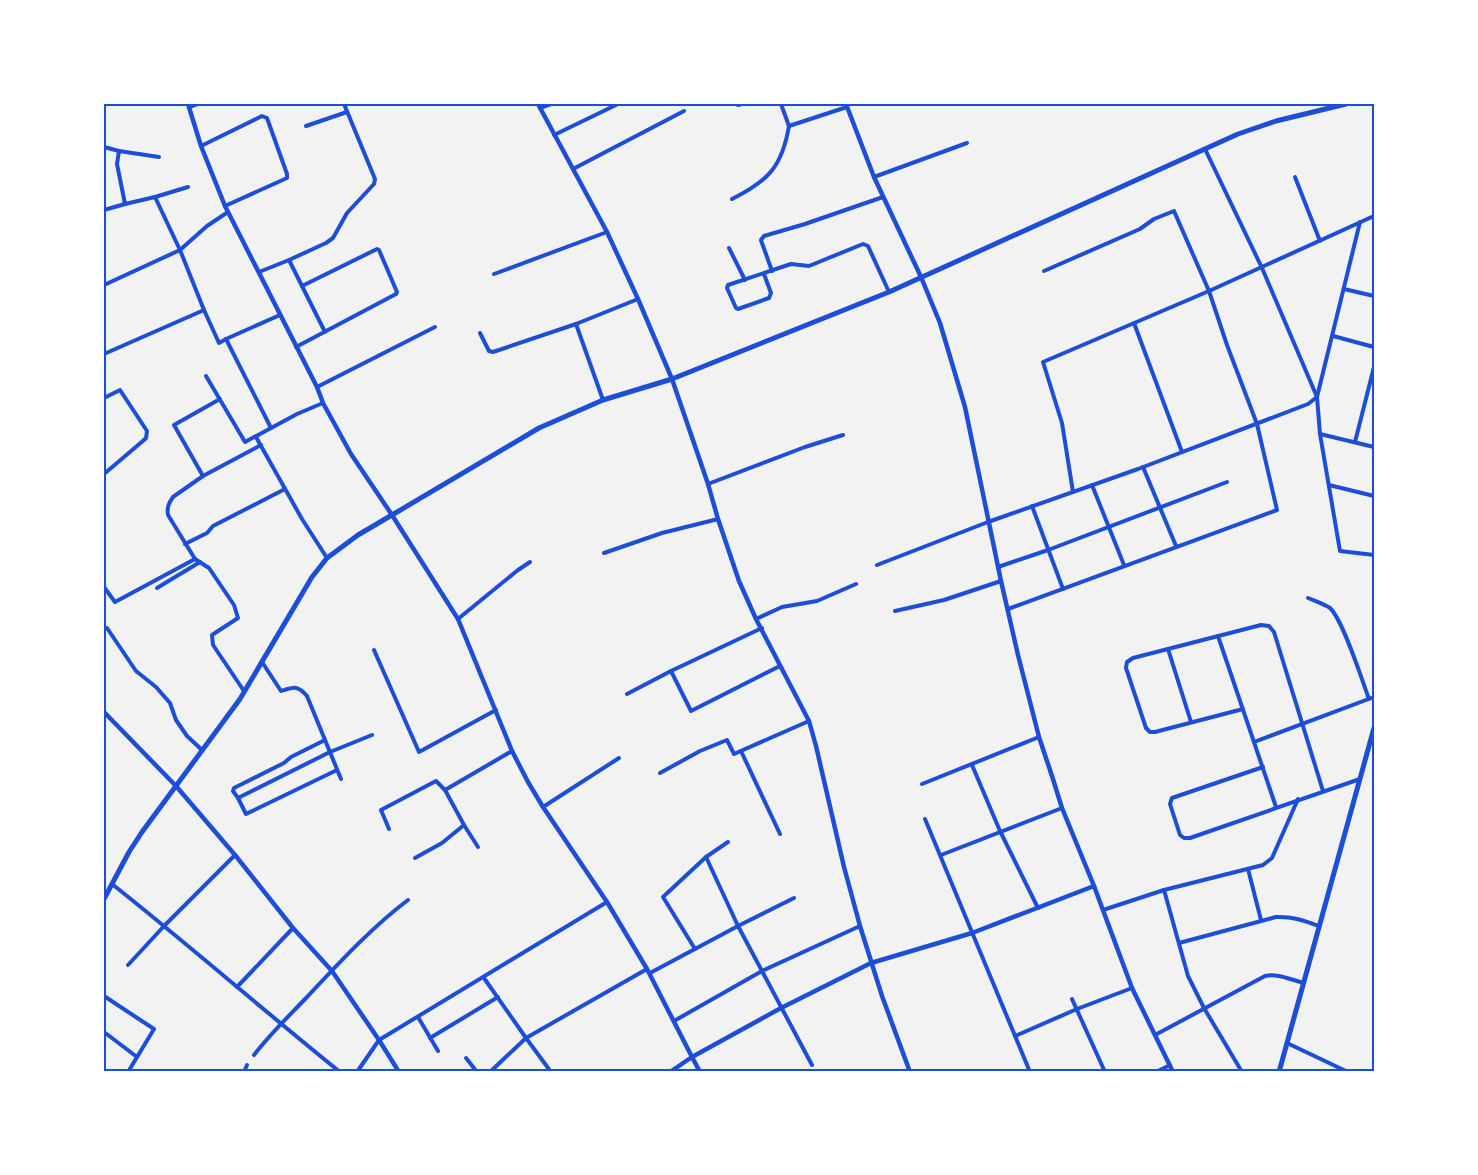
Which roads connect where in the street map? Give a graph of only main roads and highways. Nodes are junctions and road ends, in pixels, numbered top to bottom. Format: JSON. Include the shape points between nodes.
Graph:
{"nodes":[{"id":1,"x":1346,"y":104,"type":"edge"},
{"id":2,"x":1374,"y":728,"type":"edge"},
{"id":3,"x":104,"y":899,"type":"edge"},
{"id":4,"x":1279,"y":1071,"type":"edge"}],
"edges":[{"from":1,"to":3,"type":"main road","via":[[1238,134],[889,291],[672,379],[603,400],[539,428],[358,535],[327,558],[312,577],[244,692],[129,852]]},
{"from":2,"to":4,"type":"main road"}]}
